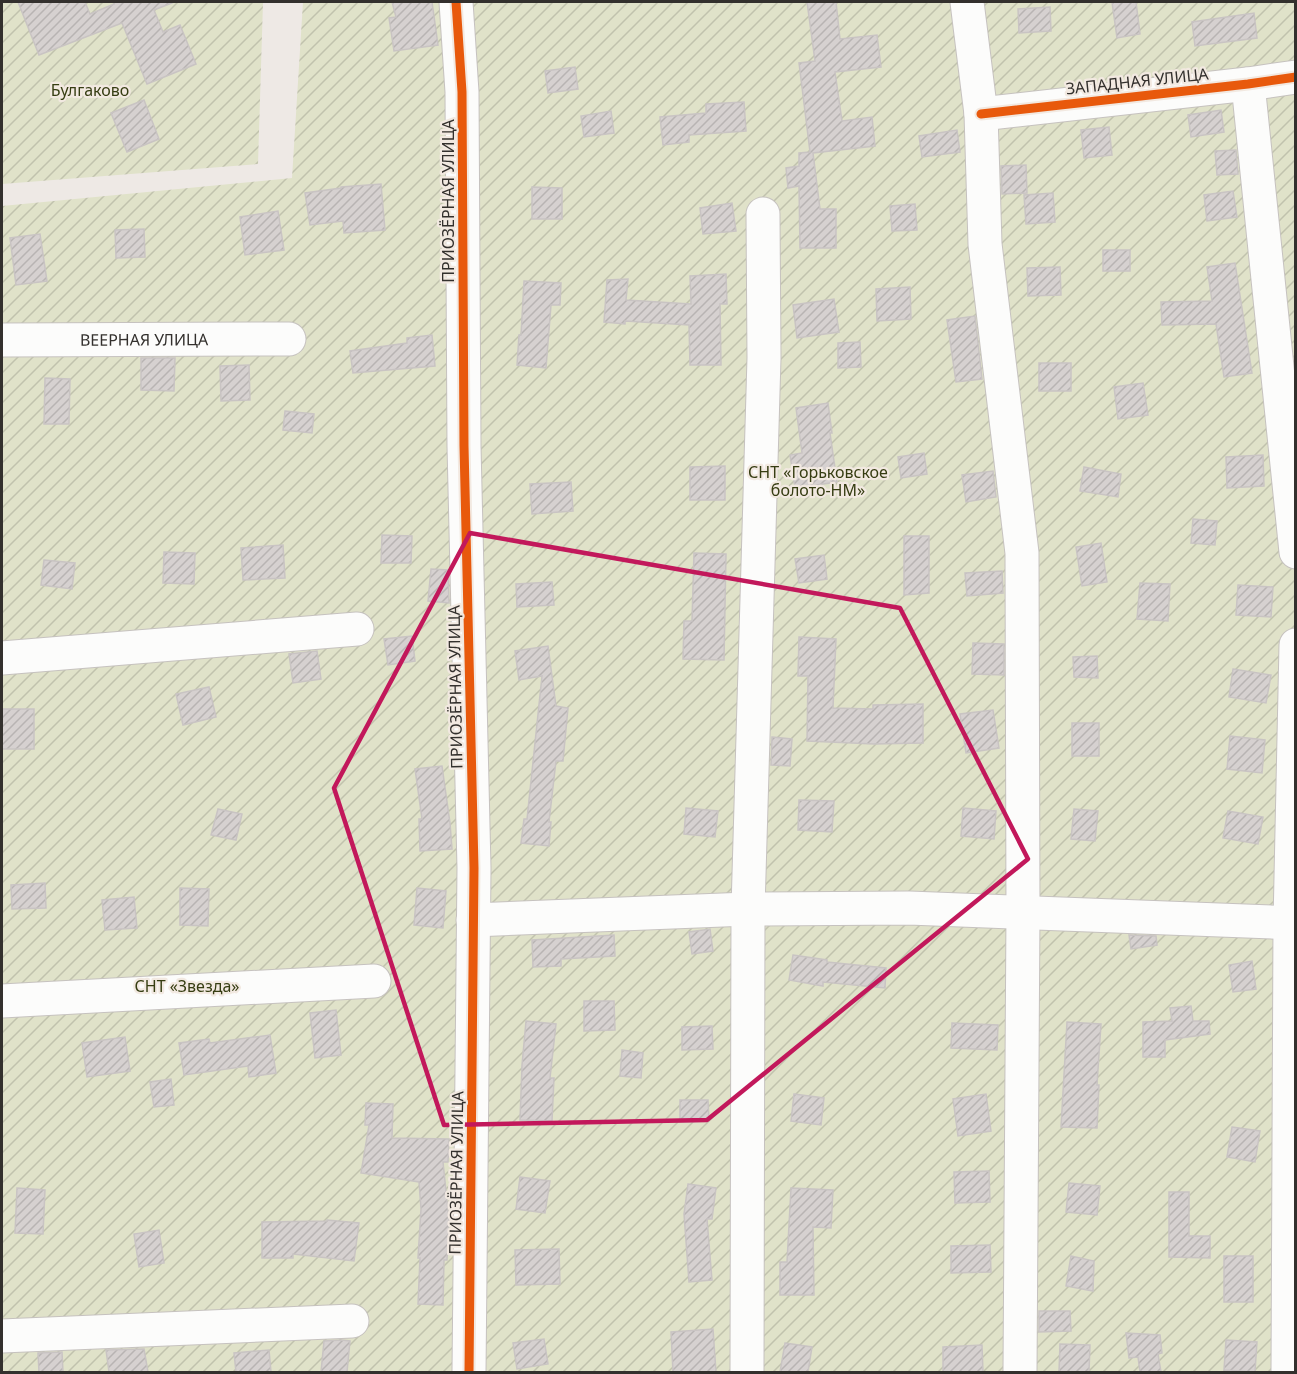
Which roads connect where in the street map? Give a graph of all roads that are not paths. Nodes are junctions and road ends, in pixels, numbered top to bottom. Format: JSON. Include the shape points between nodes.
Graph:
{"nodes":[{"id":1,"x":456,"y":2,"type":"edge"},
{"id":2,"x":967,"y":2,"type":"edge"},
{"id":3,"x":1296,"y":77,"type":"edge"},
{"id":4,"x":1248,"y":84,"type":"junction"},
{"id":5,"x":981,"y":114,"type":"junction"},
{"id":6,"x":763,"y":214,"type":"dead end"},
{"id":7,"x":288,"y":339,"type":"dead end"},
{"id":8,"x":2,"y":340,"type":"edge"},
{"id":9,"x":1296,"y":552,"type":"edge"},
{"id":10,"x":357,"y":629,"type":"dead end"},
{"id":11,"x":1296,"y":645,"type":"edge"},
{"id":12,"x":2,"y":658,"type":"edge"},
{"id":13,"x":748,"y":909,"type":"junction"},
{"id":14,"x":1023,"y":912,"type":"junction"},
{"id":15,"x":473,"y":920,"type":"junction"},
{"id":16,"x":1293,"y":923,"type":"edge"},
{"id":17,"x":374,"y":981,"type":"dead end"},
{"id":18,"x":2,"y":1001,"type":"edge"},
{"id":19,"x":352,"y":1321,"type":"dead end"},
{"id":20,"x":2,"y":1336,"type":"edge"},
{"id":21,"x":469,"y":1372,"type":"edge"},
{"id":22,"x":747,"y":1372,"type":"edge"},
{"id":23,"x":1020,"y":1372,"type":"edge"},
{"id":24,"x":1288,"y":1372,"type":"edge"}],
"edges":[{"from":1,"to":15,"type":"street","name":"ПРИОЗЁРНАЯ УЛИЦА","via":[[462,92]]},
{"from":2,"to":5,"type":"street"},
{"from":3,"to":4,"type":"street","name":"ЗАПАДНАЯ УЛИЦА"},
{"from":4,"to":5,"type":"street","name":"ЗАПАДНАЯ УЛИЦА"},
{"from":4,"to":9,"type":"street"},
{"from":5,"to":14,"type":"street","via":[[985,244],[1022,554]]},
{"from":6,"to":13,"type":"street","via":[[764,358]]},
{"from":7,"to":8,"type":"street","name":"ВЕЕРНАЯ УЛИЦА"},
{"from":10,"to":12,"type":"street"},
{"from":11,"to":16,"type":"street"},
{"from":13,"to":14,"type":"street"},
{"from":13,"to":15,"type":"street"},
{"from":13,"to":22,"type":"street"},
{"from":14,"to":16,"type":"street"},
{"from":14,"to":23,"type":"street"},
{"from":15,"to":21,"type":"street","name":"ПРИОЗЁРНАЯ УЛИЦА"},
{"from":16,"to":24,"type":"street"},
{"from":17,"to":18,"type":"street"},
{"from":19,"to":20,"type":"street"}]}
